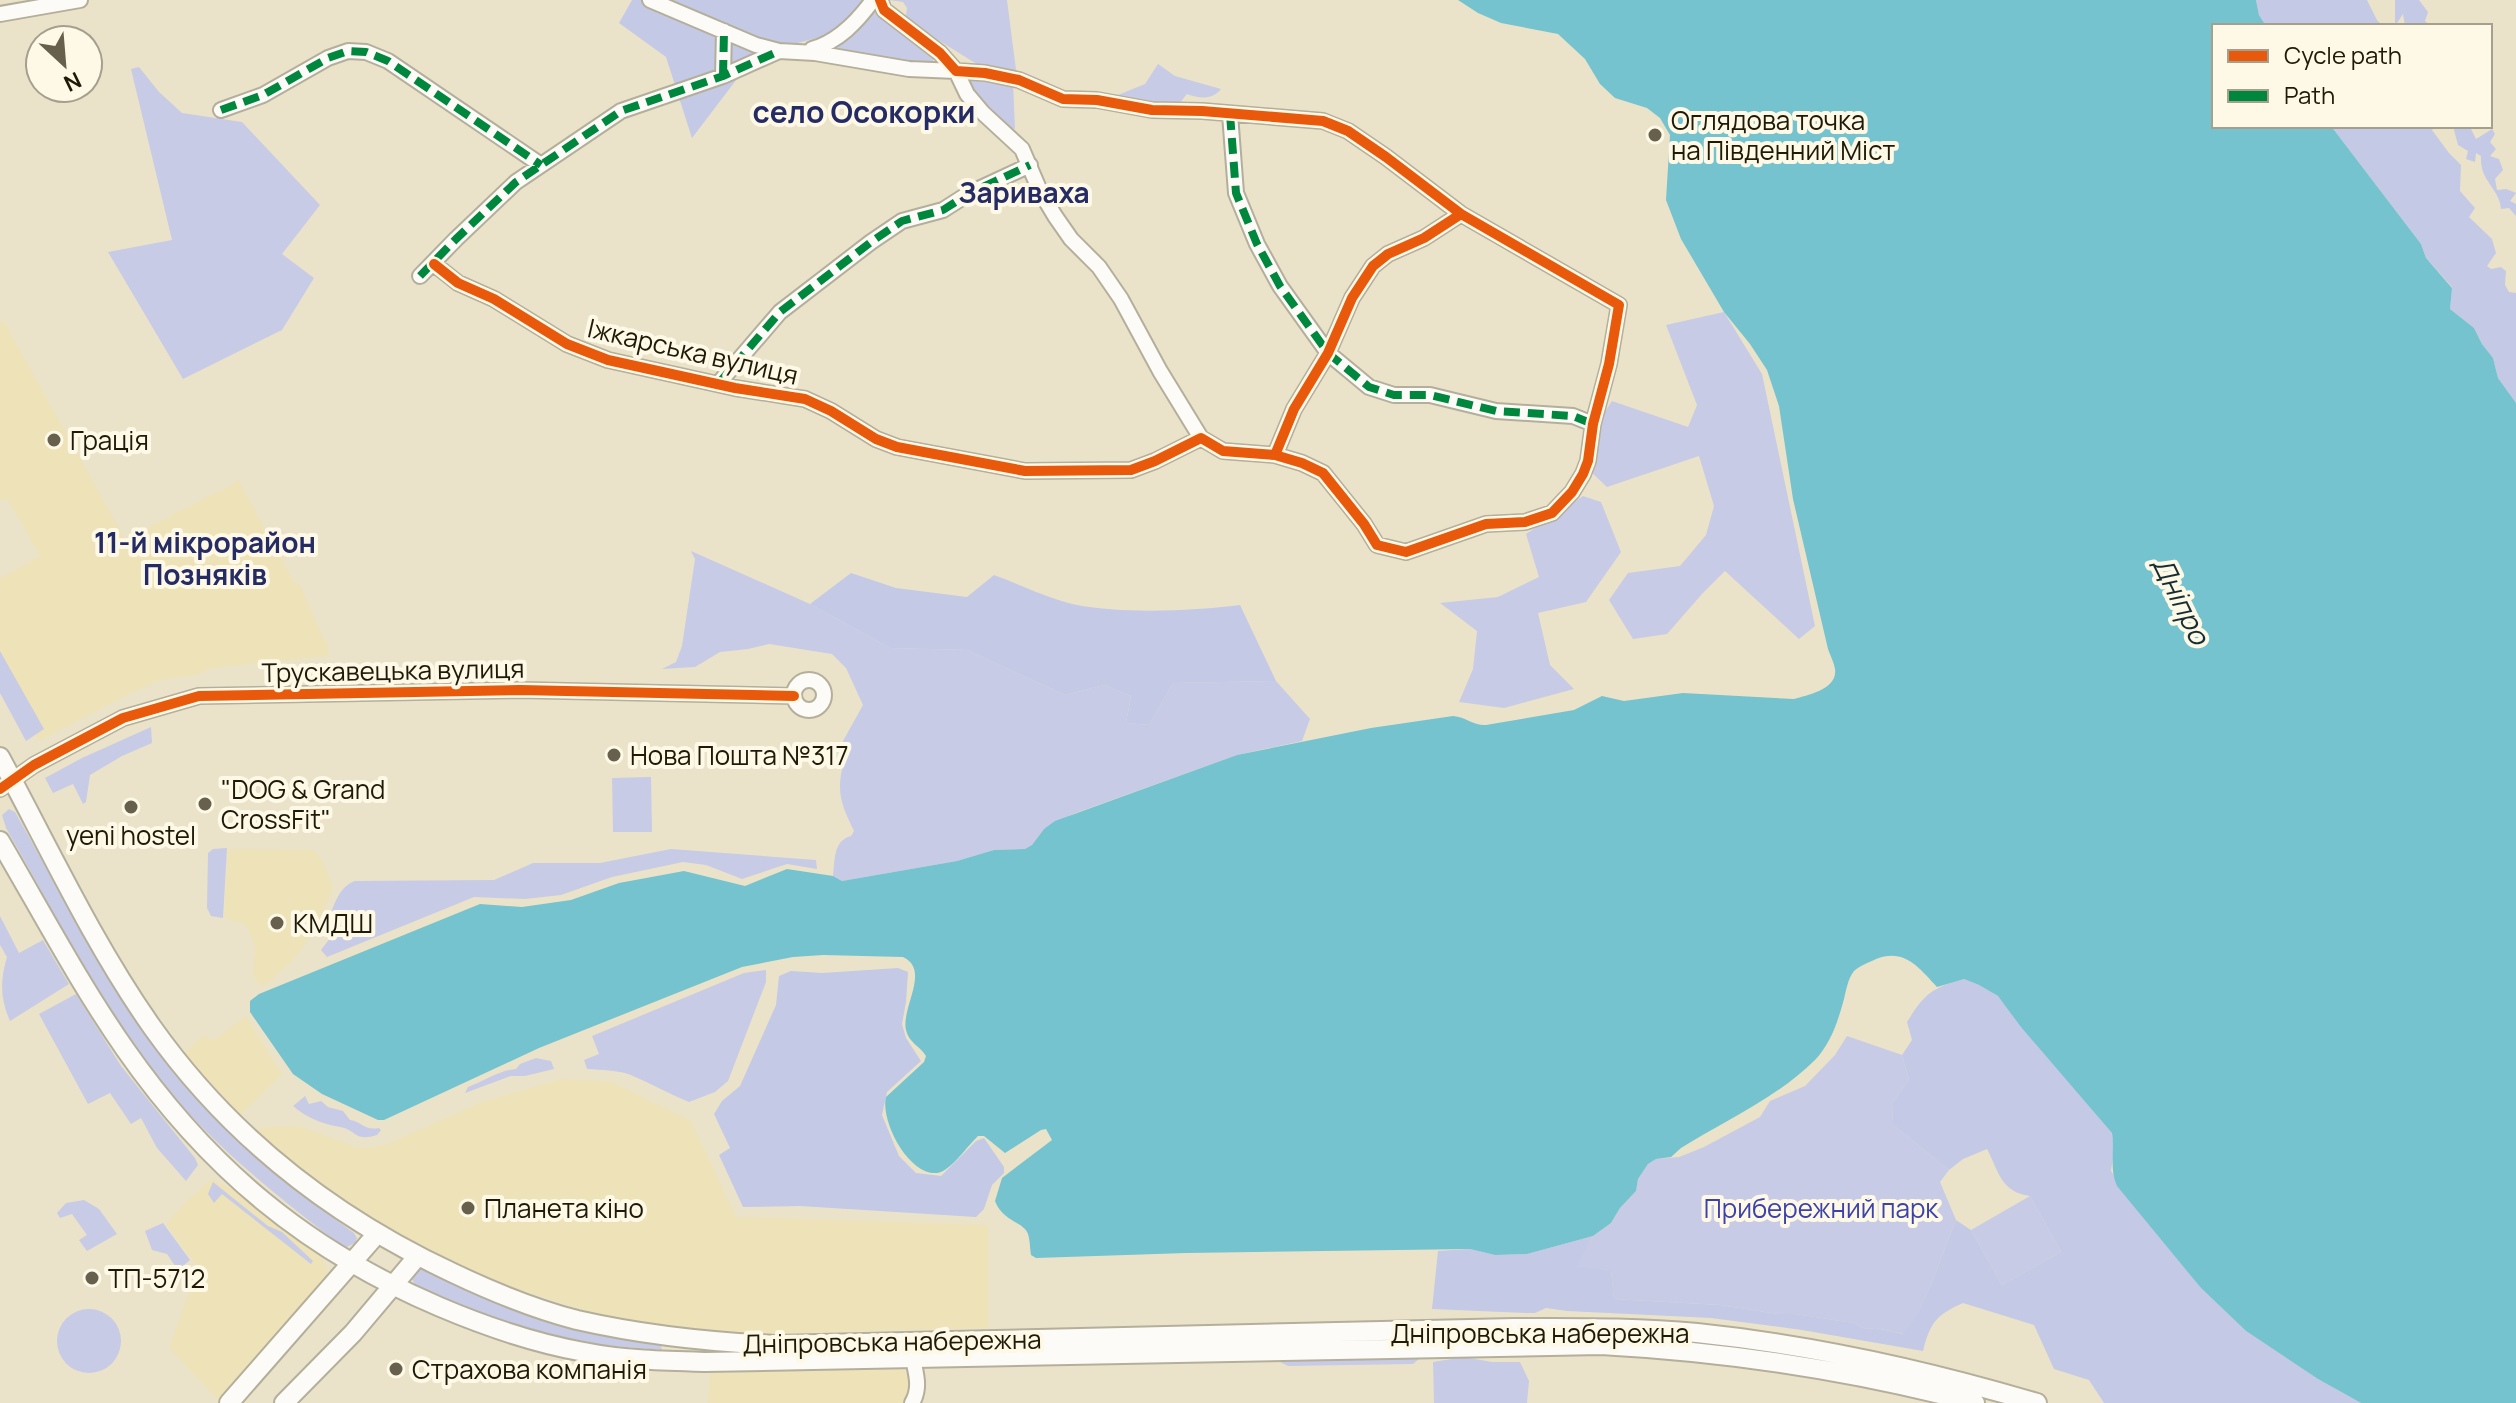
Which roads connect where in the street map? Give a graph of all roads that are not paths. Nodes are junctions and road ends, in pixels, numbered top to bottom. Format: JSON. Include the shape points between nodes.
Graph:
{"nodes":[{"id":1,"x":80,"y":0,"type":"edge"},
{"id":2,"x":650,"y":0,"type":"edge"},
{"id":3,"x":873,"y":0,"type":"edge"},
{"id":4,"x":880,"y":0,"type":"edge"},
{"id":5,"x":0,"y":14,"type":"edge"},
{"id":6,"x":724,"y":31,"type":"junction"},
{"id":7,"x":779,"y":51,"type":"junction"},
{"id":8,"x":803,"y":51,"type":"junction"},
{"id":9,"x":956,"y":71,"type":"junction"},
{"id":10,"x":723,"y":76,"type":"junction"},
{"id":11,"x":221,"y":110,"type":"dead end"},
{"id":12,"x":1230,"y":114,"type":"junction"},
{"id":13,"x":541,"y":165,"type":"junction"},
{"id":14,"x":1030,"y":165,"type":"junction"},
{"id":15,"x":1461,"y":214,"type":"junction"},
{"id":16,"x":434,"y":264,"type":"junction"},
{"id":17,"x":420,"y":276,"type":"dead end"},
{"id":18,"x":1328,"y":353,"type":"junction"},
{"id":19,"x":718,"y":384,"type":"junction"},
{"id":20,"x":1593,"y":424,"type":"junction"},
{"id":21,"x":1201,"y":438,"type":"junction"},
{"id":22,"x":1275,"y":455,"type":"junction"},
{"id":23,"x":794,"y":696,"type":"dead end"},
{"id":24,"x":0,"y":757,"type":"edge"},
{"id":25,"x":6,"y":784,"type":"edge"},
{"id":26,"x":0,"y":841,"type":"edge"},
{"id":27,"x":376,"y":1235,"type":"junction"},
{"id":28,"x":417,"y":1257,"type":"junction"},
{"id":29,"x":351,"y":1264,"type":"junction"},
{"id":30,"x":393,"y":1287,"type":"junction"},
{"id":31,"x":913,"y":1359,"type":"junction"},
{"id":32,"x":229,"y":1403,"type":"edge"},
{"id":33,"x":284,"y":1403,"type":"edge"},
{"id":34,"x":912,"y":1403,"type":"edge"},
{"id":35,"x":1975,"y":1403,"type":"edge"},
{"id":36,"x":2037,"y":1403,"type":"edge"}],
"edges":[{"from":1,"to":5,"type":"street"},
{"from":2,"to":6,"type":"street"},
{"from":3,"to":8,"type":"street","via":[[830,44]]},
{"from":4,"to":9,"type":"street","via":[[884,10]]},
{"from":6,"to":7,"type":"street"},
{"from":6,"to":10,"type":"street"},
{"from":7,"to":8,"type":"street"},
{"from":7,"to":10,"type":"street"},
{"from":8,"to":9,"type":"street","via":[[909,69]]},
{"from":9,"to":12,"type":"street","via":[[1019,80],[1063,99]]},
{"from":9,"to":14,"type":"street","via":[[967,94],[1022,149]]},
{"from":10,"to":13,"type":"street","via":[[621,111]]},
{"from":11,"to":13,"type":"street","via":[[263,95],[328,58],[366,52],[388,61]]},
{"from":12,"to":15,"type":"street","via":[[1323,121],[1348,131]]},
{"from":12,"to":18,"type":"street","via":[[1241,206],[1280,286]]},
{"from":13,"to":16,"type":"street","via":[[516,182]]},
{"from":14,"to":19,"type":"street","name":"Іжкарська вулиця","via":[[943,210],[902,221],[871,242],[780,312]]},
{"from":14,"to":21,"type":"street","via":[[1055,216],[1121,299]]},
{"from":15,"to":18,"type":"street","via":[[1373,266]]},
{"from":15,"to":20,"type":"street","via":[[1619,305]]},
{"from":16,"to":17,"type":"street"},
{"from":16,"to":19,"type":"street","name":"Іжкарська вулиця","via":[[567,344],[608,360]]},
{"from":18,"to":20,"type":"street","via":[[1369,387],[1394,395],[1430,395],[1496,411],[1573,416]]},
{"from":18,"to":22,"type":"street","via":[[1294,409]]},
{"from":19,"to":21,"type":"street","name":"Іжкарська вулиця","via":[[805,399],[897,447],[1025,471],[1131,470]]},
{"from":20,"to":22,"type":"street","via":[[1583,474],[1552,513],[1525,522],[1486,524],[1406,552],[1377,545],[1323,473]]},
{"from":21,"to":22,"type":"street","via":[[1223,451]]},
{"from":23,"to":25,"type":"street","name":"Трускавецька вулиця","via":[[520,690],[199,696],[123,718]]},
{"from":24,"to":25,"type":"main road","name":"Дніпровська набережна"},
{"from":25,"to":27,"type":"main road","name":"Дніпровська набережна","via":[[135,1002],[173,1055],[276,1163]]},
{"from":26,"to":29,"type":"main road","name":"Дніпровська набережна","via":[[82,982],[168,1105],[246,1188]]},
{"from":27,"to":28,"type":"main road","name":"Дніпровська набережна"},
{"from":27,"to":29,"type":"main road"},
{"from":28,"to":30,"type":"main road"},
{"from":28,"to":36,"type":"main road","name":"Дніпровська набережна","via":[[544,1310],[706,1342],[1652,1330],[1814,1349]]},
{"from":29,"to":30,"type":"main road","name":"Дніпровська набережна"},
{"from":29,"to":32,"type":"main road"},
{"from":30,"to":31,"type":"main road","name":"Дніпровська набережна","via":[[497,1330],[588,1353],[705,1362]]},
{"from":30,"to":33,"type":"main road"},
{"from":31,"to":34,"type":"street","via":[[918,1380]]},
{"from":31,"to":35,"type":"main road","name":"Дніпровська набережна","via":[[1617,1346],[1806,1365]]}]}
